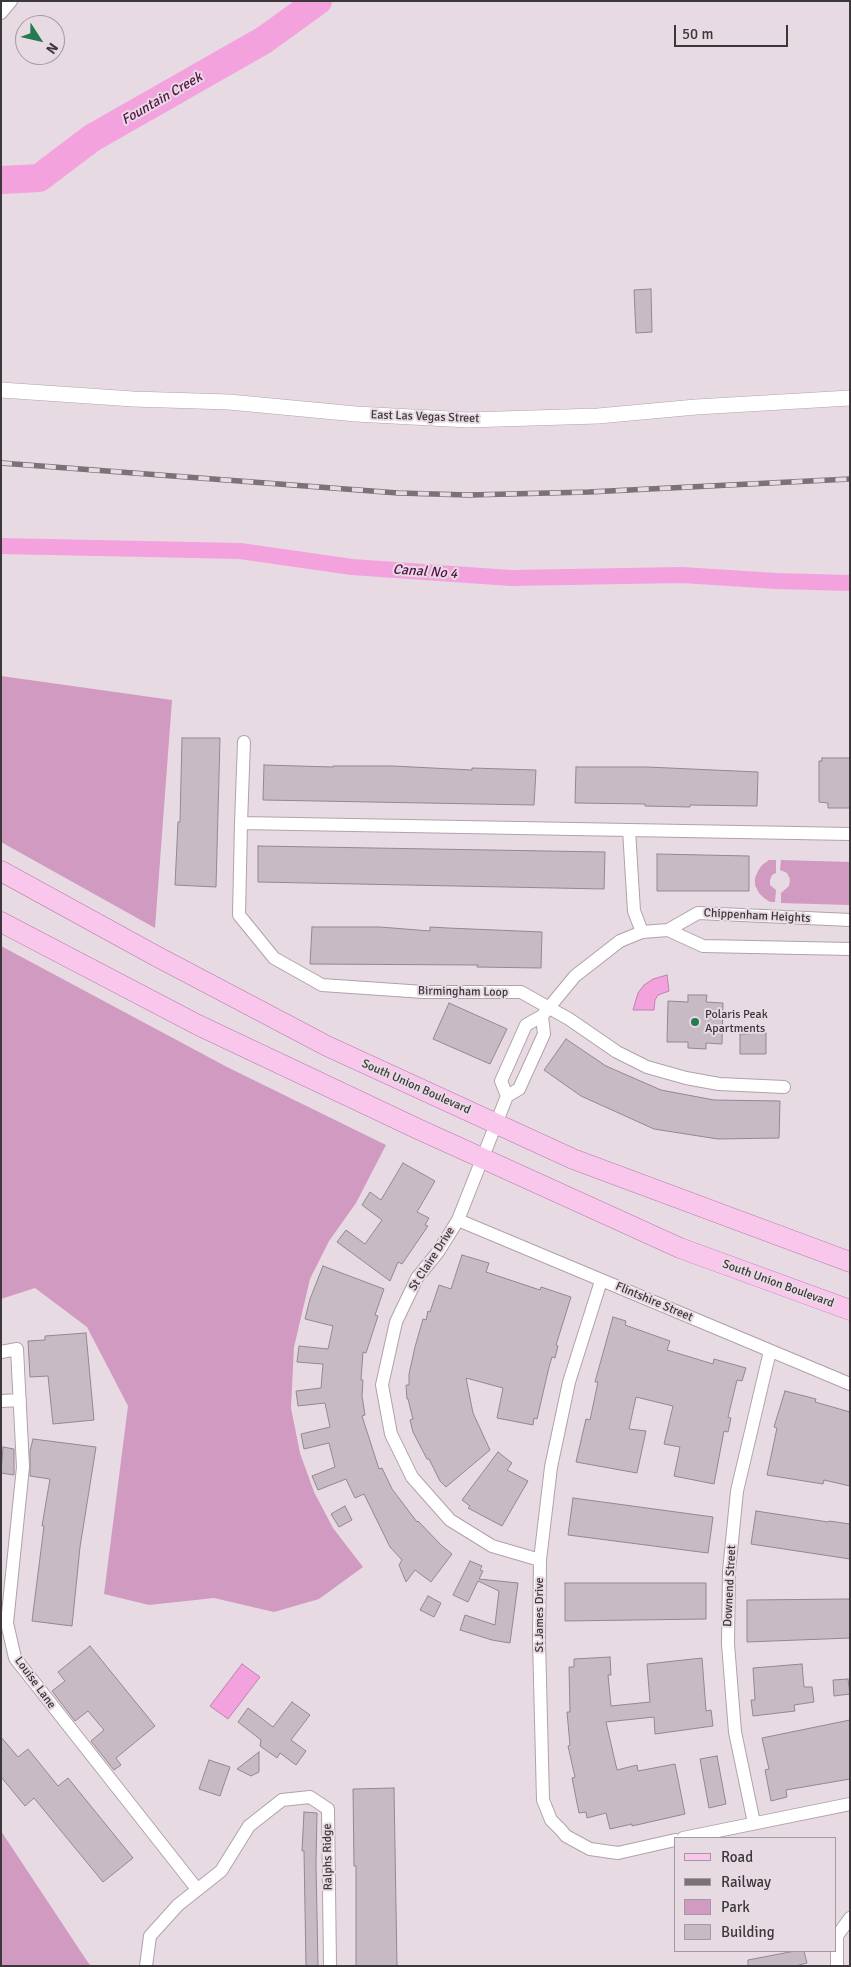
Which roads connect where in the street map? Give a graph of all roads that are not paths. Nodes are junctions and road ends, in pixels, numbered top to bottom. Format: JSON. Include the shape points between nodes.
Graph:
{"nodes":[{"id":1,"x":11,"y":1,"type":"edge"},
{"id":2,"x":1,"y":13,"type":"edge"},
{"id":3,"x":1,"y":390,"type":"edge"},
{"id":4,"x":850,"y":398,"type":"edge"},
{"id":5,"x":244,"y":742,"type":"dead end"},
{"id":6,"x":241,"y":823,"type":"junction"},
{"id":7,"x":630,"y":830,"type":"junction"},
{"id":8,"x":850,"y":834,"type":"edge"},
{"id":9,"x":1,"y":871,"type":"edge"},
{"id":10,"x":850,"y":920,"type":"edge"},
{"id":11,"x":1,"y":922,"type":"edge"},
{"id":12,"x":668,"y":930,"type":"junction"},
{"id":13,"x":642,"y":932,"type":"junction"},
{"id":14,"x":850,"y":949,"type":"edge"},
{"id":15,"x":545,"y":1012,"type":"junction"},
{"id":16,"x":784,"y":1087,"type":"dead end"},
{"id":17,"x":507,"y":1096,"type":"junction"},
{"id":18,"x":497,"y":1124,"type":"junction"},
{"id":19,"x":481,"y":1158,"type":"junction"},
{"id":20,"x":458,"y":1220,"type":"junction"},
{"id":21,"x":850,"y":1262,"type":"edge"},
{"id":22,"x":601,"y":1281,"type":"junction"},
{"id":23,"x":850,"y":1310,"type":"edge"},
{"id":24,"x":770,"y":1351,"type":"junction"},
{"id":25,"x":1,"y":1352,"type":"edge"},
{"id":26,"x":850,"y":1384,"type":"edge"},
{"id":27,"x":20,"y":1400,"type":"junction"},
{"id":28,"x":1,"y":1401,"type":"edge"},
{"id":29,"x":540,"y":1560,"type":"junction"},
{"id":30,"x":850,"y":1804,"type":"edge"},
{"id":31,"x":754,"y":1823,"type":"junction"},
{"id":32,"x":688,"y":1837,"type":"edge"},
{"id":33,"x":674,"y":1840,"type":"edge"},
{"id":34,"x":197,"y":1889,"type":"junction"},
{"id":35,"x":850,"y":1918,"type":"edge"},
{"id":36,"x":146,"y":1966,"type":"edge"},
{"id":37,"x":330,"y":1966,"type":"edge"},
{"id":38,"x":836,"y":1966,"type":"edge"}],
"edges":[{"from":1,"to":2,"type":"street"},
{"from":3,"to":4,"type":"street","name":"East Las Vegas Street","via":[[229,402],[468,420],[598,416]]},
{"from":5,"to":6,"type":"street","name":"Birmingham Loop"},
{"from":6,"to":7,"type":"street"},
{"from":6,"to":15,"type":"street","name":"Birmingham Loop","via":[[239,915],[274,958],[322,985],[424,992],[521,992]]},
{"from":7,"to":8,"type":"street"},
{"from":7,"to":13,"type":"street","via":[[634,911]]},
{"from":9,"to":18,"type":"main road","name":"South Union Boulevard","via":[[327,1046]]},
{"from":10,"to":12,"type":"street","name":"Chippenham Heights","via":[[698,913]]},
{"from":11,"to":19,"type":"main road","name":"South Union Boulevard","via":[[198,1025]]},
{"from":12,"to":13,"type":"street","name":"Chippenham Heights"},
{"from":12,"to":14,"type":"street","name":"Chippenham Heights","via":[[703,946]]},
{"from":13,"to":15,"type":"street","name":"Chippenham Heights","via":[[620,942],[575,976]]},
{"from":15,"to":16,"type":"street","name":"Birmingham Loop","via":[[647,1067],[719,1084]]},
{"from":15,"to":17,"type":"street","name":"Chippenham Heights","via":[[544,1034],[519,1089]]},
{"from":15,"to":17,"type":"street","name":"Chippenham Heights","via":[[526,1025],[501,1081]]},
{"from":17,"to":18,"type":"street","name":"Chippenham Heights"},
{"from":18,"to":19,"type":"street","name":"St Claire Drive"},
{"from":18,"to":21,"type":"main road","name":"South Union Boulevard","via":[[573,1159]]},
{"from":19,"to":20,"type":"street","name":"St Claire Drive"},
{"from":19,"to":23,"type":"main road","name":"South Union Boulevard","via":[[680,1248]]},
{"from":20,"to":22,"type":"street","name":"Flintshire Street"},
{"from":20,"to":29,"type":"street","name":"St Claire Drive","via":[[417,1278],[396,1322],[382,1385],[391,1434],[412,1478],[450,1520],[492,1546]]},
{"from":22,"to":24,"type":"street","name":"Flintshire Street"},
{"from":22,"to":29,"type":"street","name":"St James Drive","via":[[569,1382],[552,1467]]},
{"from":24,"to":26,"type":"street","name":"Flintshire Street"},
{"from":24,"to":31,"type":"street","name":"Downend Street","via":[[737,1491],[729,1571],[728,1644],[735,1732]]},
{"from":25,"to":27,"type":"street","name":"Louise Lane","via":[[17,1349]]},
{"from":27,"to":28,"type":"street"},
{"from":27,"to":34,"type":"street","name":"Louise Lane","via":[[23,1467],[7,1623],[15,1658]]},
{"from":29,"to":33,"type":"street","name":"St James Drive","via":[[543,1800],[551,1820],[566,1836],[590,1849],[618,1853]]},
{"from":30,"to":31,"type":"street"},
{"from":31,"to":32,"type":"street"},
{"from":34,"to":36,"type":"street","name":"Ralphs Ridge","via":[[150,1936]]},
{"from":34,"to":37,"type":"street","name":"Ralphs Ridge","via":[[221,1871],[249,1826],[282,1800],[310,1797],[328,1809]]},
{"from":35,"to":38,"type":"street","via":[[837,1936]]}]}
